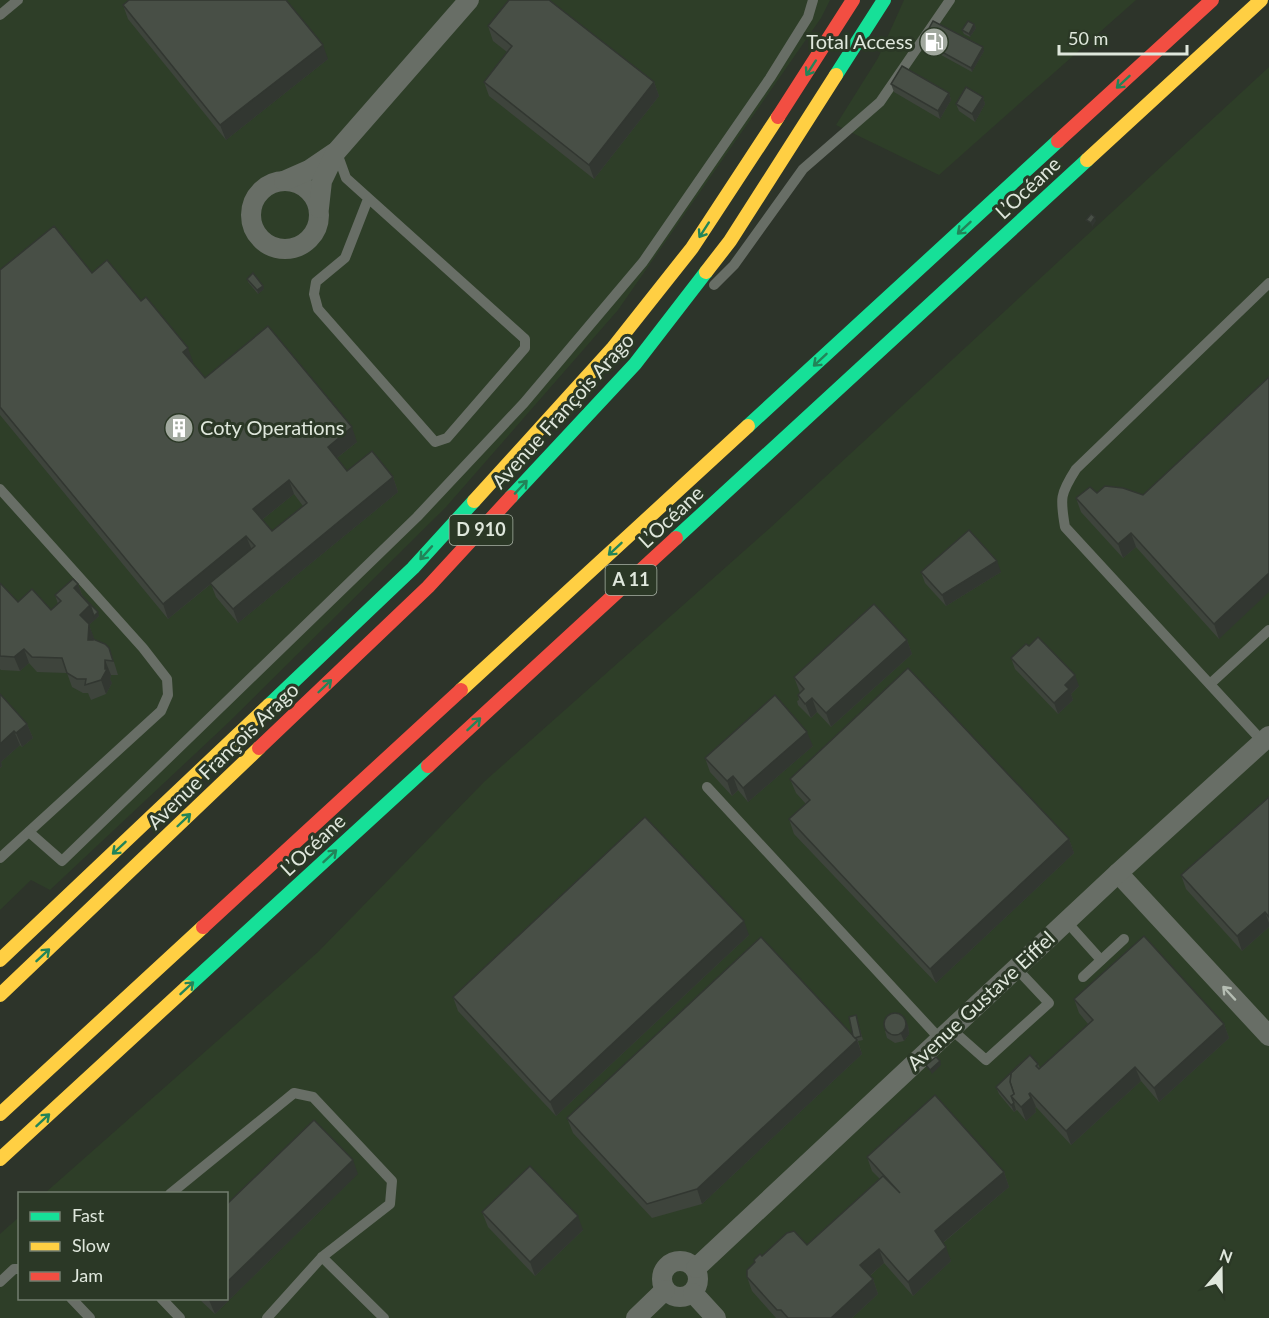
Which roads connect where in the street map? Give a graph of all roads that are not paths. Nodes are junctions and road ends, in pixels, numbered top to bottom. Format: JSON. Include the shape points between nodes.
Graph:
{"nodes":[{"id":1,"x":18,"y":0,"type":"edge"},
{"id":2,"x":469,"y":0,"type":"edge"},
{"id":3,"x":813,"y":0,"type":"edge"},
{"id":4,"x":841,"y":0,"type":"edge"},
{"id":5,"x":853,"y":0,"type":"edge"},
{"id":6,"x":884,"y":0,"type":"edge"},
{"id":7,"x":950,"y":0,"type":"edge"},
{"id":8,"x":1212,"y":0,"type":"edge"},
{"id":9,"x":1261,"y":0,"type":"edge"},
{"id":10,"x":0,"y":15,"type":"edge"},
{"id":11,"x":839,"y":24,"type":"junction"},
{"id":12,"x":336,"y":152,"type":"junction"},
{"id":13,"x":284,"y":181,"type":"junction"},
{"id":14,"x":368,"y":199,"type":"junction"},
{"id":15,"x":319,"y":208,"type":"junction"},
{"id":16,"x":1269,"y":283,"type":"edge"},
{"id":17,"x":635,"y":364,"type":"junction"},
{"id":18,"x":0,"y":489,"type":"edge"},
{"id":19,"x":1269,"y":630,"type":"edge"},
{"id":20,"x":1210,"y":684,"type":"junction"},
{"id":21,"x":1266,"y":739,"type":"edge"},
{"id":22,"x":707,"y":787,"type":"dead end"},
{"id":23,"x":28,"y":832,"type":"junction"},
{"id":24,"x":0,"y":858,"type":"edge"},
{"id":25,"x":1118,"y":873,"type":"junction"},
{"id":26,"x":1066,"y":921,"type":"junction"},
{"id":27,"x":1124,"y":939,"type":"dead end"},
{"id":28,"x":0,"y":960,"type":"edge"},
{"id":29,"x":1101,"y":960,"type":"junction"},
{"id":30,"x":1016,"y":968,"type":"junction"},
{"id":31,"x":1083,"y":976,"type":"dead end"},
{"id":32,"x":0,"y":995,"type":"edge"},
{"id":33,"x":946,"y":1034,"type":"junction"},
{"id":34,"x":1269,"y":1036,"type":"edge"},
{"id":35,"x":0,"y":1114,"type":"edge"},
{"id":36,"x":0,"y":1159,"type":"edge"},
{"id":37,"x":172,"y":1192,"type":"edge"},
{"id":38,"x":322,"y":1257,"type":"junction"},
{"id":39,"x":696,"y":1268,"type":"junction"},
{"id":40,"x":18,"y":1269,"type":"edge"},
{"id":41,"x":0,"y":1282,"type":"edge"},
{"id":42,"x":665,"y":1290,"type":"junction"},
{"id":43,"x":693,"y":1293,"type":"junction"},
{"id":44,"x":72,"y":1300,"type":"edge"},
{"id":45,"x":162,"y":1300,"type":"edge"},
{"id":46,"x":90,"y":1318,"type":"edge"},
{"id":47,"x":180,"y":1318,"type":"edge"},
{"id":48,"x":267,"y":1318,"type":"edge"},
{"id":49,"x":384,"y":1318,"type":"edge"},
{"id":50,"x":636,"y":1318,"type":"edge"},
{"id":51,"x":716,"y":1318,"type":"edge"}],
"edges":[{"from":1,"to":10,"type":"lane"},
{"from":2,"to":12,"type":"street"},
{"from":3,"to":23,"type":"lane","via":[[808,17],[770,78],[643,262],[524,404],[417,517],[62,861]]},
{"from":4,"to":11,"type":"lane"},
{"from":5,"to":11,"type":"main road","name":"Avenue François Arago","number":"D 910"},
{"from":6,"to":17,"type":"main road","name":"Avenue François Arago","number":"D 910","via":[[730,241]]},
{"from":7,"to":17,"type":"lane","via":[[880,102],[803,169],[734,265]]},
{"from":8,"to":35,"type":"main road","name":"L’Océane","number":"A 11","one_way":true},
{"from":36,"to":9,"type":"main road","name":"L’Océane","number":"A 11","one_way":true},
{"from":11,"to":28,"type":"main road","name":"Avenue François Arago","number":"D 910","one_way":true,"via":[[692,248],[612,349],[412,568]]},
{"from":12,"to":13,"type":"street"},
{"from":12,"to":14,"type":"lane","via":[[346,178]]},
{"from":12,"to":15,"type":"street","via":[[322,181]]},
{"from":13,"to":15,"type":"street","via":[[309,190]]},
{"from":13,"to":15,"type":"street","via":[[272,183],[255,199],[251,220],[260,239],[279,249],[307,242],[315,233]]},
{"from":14,"to":14,"type":"lane","via":[[345,258],[316,282],[318,309],[435,442],[447,438],[525,348],[525,339]]},
{"from":16,"to":20,"type":"lane","via":[[1076,469],[1060,502],[1065,527]]},
{"from":32,"to":17,"type":"main road","name":"Avenue François Arago","number":"D 910","one_way":true,"via":[[428,587]]},
{"from":18,"to":23,"type":"lane","via":[[167,679],[168,695],[161,711]]},
{"from":19,"to":20,"type":"lane"},
{"from":20,"to":21,"type":"lane"},
{"from":21,"to":25,"type":"street","name":"Avenue Gustave Eiffel"},
{"from":22,"to":33,"type":"lane"},
{"from":23,"to":24,"type":"lane"},
{"from":25,"to":26,"type":"street","name":"Avenue Gustave Eiffel"},
{"from":34,"to":25,"type":"street","one_way":true},
{"from":26,"to":29,"type":"lane"},
{"from":26,"to":30,"type":"street","name":"Avenue Gustave Eiffel"},
{"from":27,"to":29,"type":"lane"},
{"from":29,"to":31,"type":"lane"},
{"from":30,"to":33,"type":"street","name":"Avenue Gustave Eiffel"},
{"from":30,"to":33,"type":"lane","via":[[1049,1003],[986,1060]]},
{"from":33,"to":39,"type":"street","name":"Avenue Gustave Eiffel"},
{"from":37,"to":38,"type":"lane","via":[[294,1093],[313,1097],[392,1181],[390,1204]]},
{"from":38,"to":48,"type":"lane"},
{"from":38,"to":49,"type":"lane"},
{"from":39,"to":42,"type":"street","via":[[687,1261],[668,1264],[663,1272]]},
{"from":39,"to":43,"type":"street","via":[[698,1285]]},
{"from":40,"to":41,"type":"lane"},
{"from":42,"to":43,"type":"street","via":[[673,1296]]},
{"from":42,"to":50,"type":"street"},
{"from":43,"to":51,"type":"street"},
{"from":44,"to":46,"type":"lane"},
{"from":45,"to":47,"type":"lane"}]}
